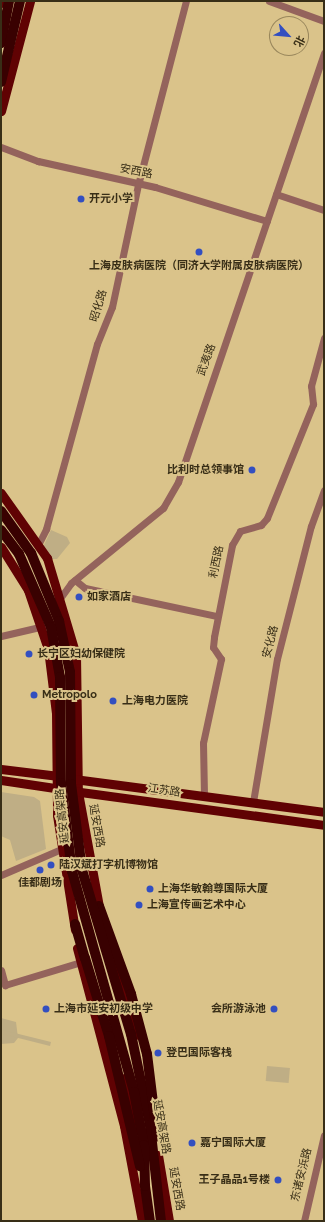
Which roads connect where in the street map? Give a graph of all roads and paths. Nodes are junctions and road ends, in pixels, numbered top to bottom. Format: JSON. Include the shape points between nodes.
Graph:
{"nodes":[{"id":1,"x":9,"y":1,"type":"edge"},
{"id":2,"x":20,"y":1,"type":"edge"},
{"id":3,"x":30,"y":1,"type":"edge"},
{"id":4,"x":186,"y":1,"type":"edge"},
{"id":5,"x":269,"y":1,"type":"edge"},
{"id":6,"x":28,"y":13,"type":"junction"},
{"id":7,"x":324,"y":21,"type":"edge"},
{"id":8,"x":12,"y":36,"type":"junction"},
{"id":9,"x":1,"y":43,"type":"edge"},
{"id":10,"x":324,"y":53,"type":"edge"},
{"id":11,"x":1,"y":78,"type":"edge"},
{"id":12,"x":1,"y":82,"type":"edge"},
{"id":13,"x":1,"y":111,"type":"edge"},
{"id":14,"x":1,"y":147,"type":"edge"},
{"id":15,"x":138,"y":185,"type":"junction"},
{"id":16,"x":276,"y":194,"type":"junction"},
{"id":17,"x":324,"y":210,"type":"edge"},
{"id":18,"x":267,"y":221,"type":"junction"},
{"id":19,"x":324,"y":338,"type":"edge"},
{"id":20,"x":324,"y":490,"type":"edge"},
{"id":21,"x":1,"y":493,"type":"edge"},
{"id":22,"x":1,"y":510,"type":"edge"},
{"id":23,"x":1,"y":530,"type":"edge"},
{"id":24,"x":38,"y":545,"type":"junction"},
{"id":25,"x":1,"y":547,"type":"edge"},
{"id":26,"x":75,"y":580,"type":"junction"},
{"id":27,"x":60,"y":596,"type":"junction"},
{"id":28,"x":217,"y":616,"type":"junction"},
{"id":29,"x":43,"y":629,"type":"junction"},
{"id":30,"x":1,"y":636,"type":"edge"},
{"id":31,"x":1,"y":769,"type":"edge"},
{"id":32,"x":54,"y":775,"type":"junction"},
{"id":33,"x":78,"y":779,"type":"junction"},
{"id":34,"x":1,"y":780,"type":"edge"},
{"id":35,"x":55,"y":788,"type":"junction"},
{"id":36,"x":78,"y":792,"type":"junction"},
{"id":37,"x":204,"y":795,"type":"junction"},
{"id":38,"x":253,"y":802,"type":"junction"},
{"id":39,"x":324,"y":812,"type":"edge"},
{"id":40,"x":324,"y":825,"type":"edge"},
{"id":41,"x":61,"y":849,"type":"junction"},
{"id":42,"x":1,"y":875,"type":"edge"},
{"id":43,"x":99,"y":906,"type":"junction"},
{"id":44,"x":75,"y":924,"type":"junction"},
{"id":45,"x":83,"y":960,"type":"junction"},
{"id":46,"x":1,"y":970,"type":"edge"},
{"id":47,"x":121,"y":1062,"type":"junction"},
{"id":48,"x":109,"y":1066,"type":"junction"},
{"id":49,"x":132,"y":1108,"type":"junction"},
{"id":50,"x":121,"y":1110,"type":"junction"},
{"id":51,"x":324,"y":1135,"type":"edge"},
{"id":52,"x":158,"y":1182,"type":"junction"},
{"id":53,"x":145,"y":1186,"type":"junction"},
{"id":54,"x":142,"y":1221,"type":"edge"},
{"id":55,"x":149,"y":1221,"type":"edge"},
{"id":56,"x":161,"y":1221,"type":"edge"},
{"id":57,"x":169,"y":1221,"type":"edge"},
{"id":58,"x":304,"y":1221,"type":"edge"}],
"edges":[{"from":1,"to":9,"type":"highway"},
{"from":2,"to":8,"type":"main road"},
{"from":2,"to":12,"type":"highway","bridge":true},
{"from":3,"to":6,"type":"main road"},
{"from":4,"to":15,"type":"street","name":"昭化路"},
{"from":5,"to":7,"type":"street"},
{"from":6,"to":8,"type":"main road"},
{"from":6,"to":13,"type":"main road"},
{"from":8,"to":11,"type":"main road"},
{"from":10,"to":16,"type":"street","name":"武夷路"},
{"from":14,"to":15,"type":"street","name":"安西路","via":[[38,161]]},
{"from":15,"to":18,"type":"street","name":"安西路"},
{"from":15,"to":24,"type":"street","name":"昭化路","via":[[112,307],[98,344],[46,530]]},
{"from":16,"to":17,"type":"street"},
{"from":16,"to":18,"type":"street","name":"武夷路"},
{"from":18,"to":26,"type":"street","name":"武夷路","via":[[178,482],[163,508]]},
{"from":19,"to":28,"type":"street","name":"利西路","via":[[311,386],[313,404],[264,522],[242,529],[233,541]]},
{"from":20,"to":38,"type":"street","name":"安化路","via":[[311,526],[278,660]]},
{"from":21,"to":24,"type":"main road","name":"延安西路"},
{"from":22,"to":52,"type":"highway","name":"延安高架路","bridge":true,"via":[[31,554],[59,622],[70,672],[71,784],[82,870],[131,1034]]},
{"from":23,"to":53,"type":"highway","name":"延安高架路","bridge":true,"via":[[19,554],[51,627],[60,677],[61,783],[72,871],[132,1084],[144,1145]]},
{"from":24,"to":27,"type":"main road","name":"延安西路","via":[[47,558]]},
{"from":25,"to":29,"type":"main road","via":[[28,590]]},
{"from":26,"to":27,"type":"street","name":"武夷路"},
{"from":26,"to":28,"type":"street","via":[[85,588]]},
{"from":27,"to":29,"type":"street","name":"武夷路"},
{"from":27,"to":33,"type":"main road","name":"延安西路","via":[[79,678]]},
{"from":28,"to":37,"type":"street","name":"利西路","via":[[213,644],[221,662],[204,735]]},
{"from":29,"to":30,"type":"street"},
{"from":29,"to":32,"type":"main road","via":[[56,713]]},
{"from":31,"to":32,"type":"main road","name":"江苏路"},
{"from":32,"to":33,"type":"main road","name":"江苏路"},
{"from":32,"to":35,"type":"main road"},
{"from":33,"to":36,"type":"main road","name":"延安西路"},
{"from":33,"to":37,"type":"main road","name":"江苏路"},
{"from":34,"to":35,"type":"main road","name":"江苏路"},
{"from":35,"to":36,"type":"main road","name":"江苏路"},
{"from":35,"to":41,"type":"main road"},
{"from":36,"to":40,"type":"main road","name":"江苏路"},
{"from":36,"to":43,"type":"main road","name":"延安西路"},
{"from":37,"to":38,"type":"main road","name":"江苏路"},
{"from":38,"to":39,"type":"main road","name":"江苏路"},
{"from":41,"to":42,"type":"street"},
{"from":41,"to":44,"type":"main road"},
{"from":43,"to":52,"type":"highway","bridge":true,"via":[[108,925],[147,1054],[156,1110]]},
{"from":43,"to":57,"type":"main road","name":"延安西路","via":[[132,1019]]},
{"from":44,"to":45,"type":"highway"},
{"from":44,"to":47,"type":"main road","via":[[82,937]]},
{"from":45,"to":46,"type":"street","via":[[5,985]]},
{"from":45,"to":48,"type":"main road"},
{"from":45,"to":53,"type":"highway","bridge":true,"via":[[109,1036]]},
{"from":47,"to":48,"type":"main road"},
{"from":47,"to":49,"type":"main road"},
{"from":48,"to":50,"type":"main road"},
{"from":49,"to":50,"type":"main road"},
{"from":49,"to":55,"type":"main road"},
{"from":50,"to":54,"type":"main road"},
{"from":51,"to":58,"type":"street","name":"东诸安浜路","via":[[313,1168]]},
{"from":52,"to":56,"type":"highway","name":"延安高架路","bridge":true},
{"from":53,"to":55,"type":"highway","name":"延安高架路"}]}
